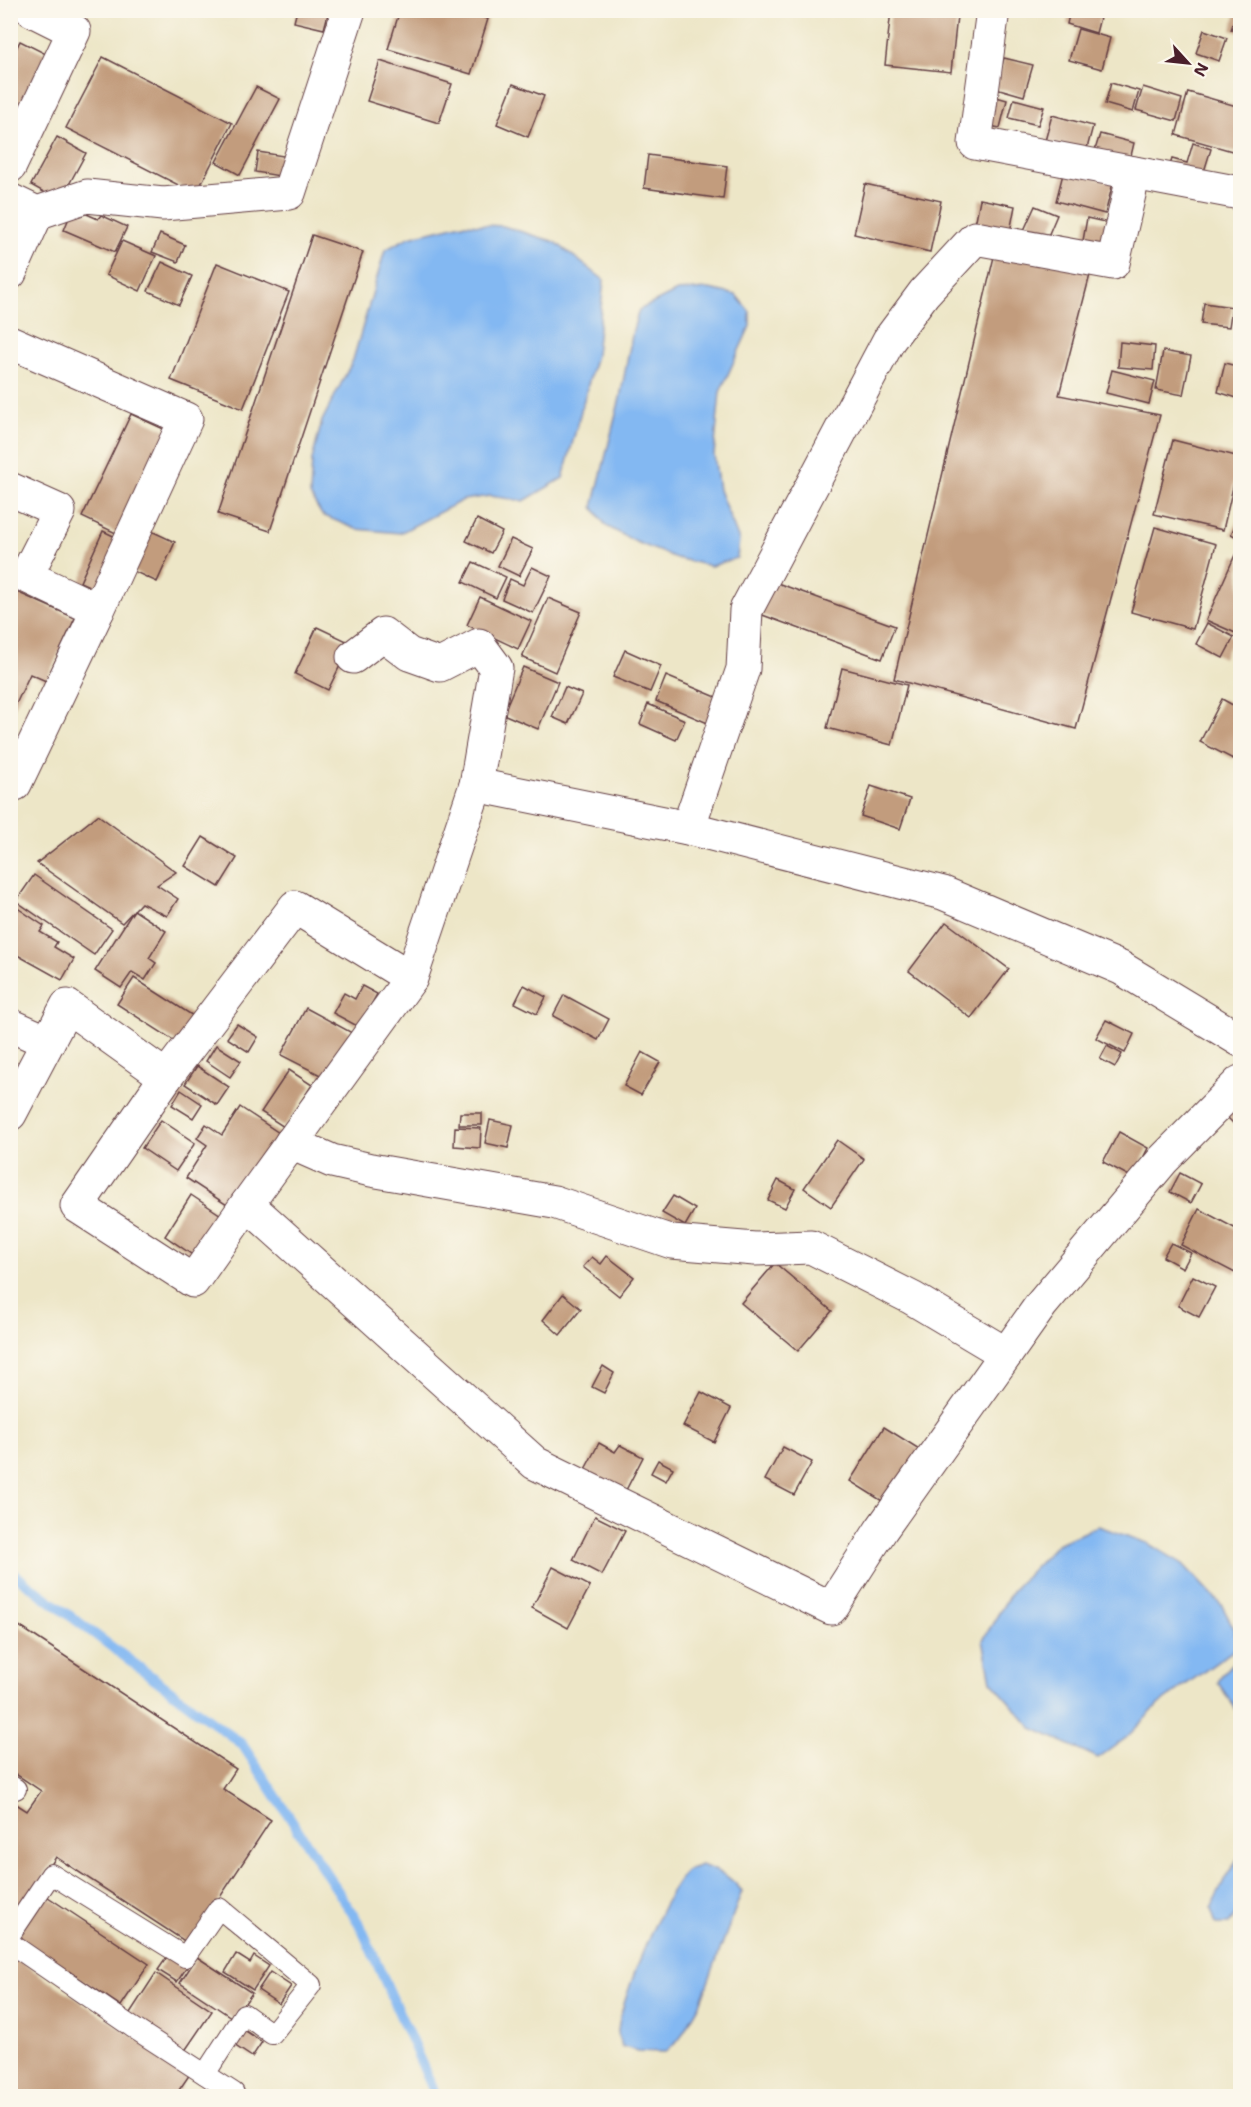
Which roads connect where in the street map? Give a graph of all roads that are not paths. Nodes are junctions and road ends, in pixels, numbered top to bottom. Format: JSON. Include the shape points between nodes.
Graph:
{"nodes":[{"id":1,"x":32,"y":10,"type":"edge"},
{"id":2,"x":349,"y":10,"type":"edge"},
{"id":3,"x":993,"y":10,"type":"edge"},
{"id":4,"x":10,"y":166,"type":"edge"},
{"id":5,"x":1134,"y":173,"type":"junction"},
{"id":6,"x":1240,"y":193,"type":"edge"},
{"id":7,"x":24,"y":206,"type":"edge"},
{"id":8,"x":10,"y":273,"type":"edge"},
{"id":9,"x":10,"y":342,"type":"edge"},
{"id":10,"x":10,"y":489,"type":"edge"},
{"id":11,"x":98,"y":610,"type":"junction"},
{"id":12,"x":353,"y":657,"type":"dead end"},
{"id":13,"x":10,"y":785,"type":"edge"},
{"id":14,"x":476,"y":785,"type":"junction"},
{"id":15,"x":688,"y":828,"type":"junction"},
{"id":16,"x":411,"y":978,"type":"junction"},
{"id":17,"x":10,"y":1025,"type":"edge"},
{"id":18,"x":1240,"y":1040,"type":"edge"},
{"id":19,"x":48,"y":1042,"type":"junction"},
{"id":20,"x":166,"y":1077,"type":"junction"},
{"id":21,"x":1240,"y":1082,"type":"edge"},
{"id":22,"x":10,"y":1114,"type":"edge"},
{"id":23,"x":291,"y":1143,"type":"junction"},
{"id":24,"x":247,"y":1204,"type":"junction"},
{"id":25,"x":1006,"y":1354,"type":"junction"},
{"id":26,"x":10,"y":1935,"type":"edge"},
{"id":27,"x":10,"y":1943,"type":"edge"},
{"id":28,"x":205,"y":2074,"type":"junction"},
{"id":29,"x":232,"y":2097,"type":"edge"}],
"edges":[{"from":1,"to":4,"type":"street","via":[[74,32]]},
{"from":2,"to":7,"type":"street","via":[[288,193],[163,204],[87,196]]},
{"from":3,"to":5,"type":"street","via":[[975,143]]},
{"from":5,"to":6,"type":"street"},
{"from":5,"to":15,"type":"street","via":[[1113,263],[975,238],[924,292],[889,340],[746,610],[743,669]]},
{"from":7,"to":8,"type":"street"},
{"from":9,"to":11,"type":"street","via":[[186,419]]},
{"from":10,"to":11,"type":"street","via":[[59,511],[26,576]]},
{"from":11,"to":13,"type":"street","via":[[15,784]]},
{"from":12,"to":14,"type":"street","via":[[383,634],[409,654],[440,664],[479,645],[496,668]]},
{"from":14,"to":15,"type":"street"},
{"from":14,"to":16,"type":"street"},
{"from":15,"to":18,"type":"street","via":[[943,893],[1121,968]]},
{"from":16,"to":20,"type":"street","via":[[295,907]]},
{"from":16,"to":23,"type":"street"},
{"from":17,"to":19,"type":"street"},
{"from":19,"to":20,"type":"street","via":[[67,1006]]},
{"from":19,"to":22,"type":"street"},
{"from":20,"to":24,"type":"street","via":[[77,1206],[193,1281]]},
{"from":21,"to":25,"type":"street","via":[[1163,1160],[1041,1305]]},
{"from":23,"to":24,"type":"street"},
{"from":23,"to":25,"type":"street","via":[[332,1161],[362,1168],[554,1202],[672,1242],[755,1249],[811,1247],[912,1298]]},
{"from":24,"to":25,"type":"street","via":[[535,1463],[831,1608],[881,1530]]},
{"from":26,"to":28,"type":"lane","via":[[51,1874],[185,1957],[219,1908],[311,1985],[272,2034],[244,2014]]},
{"from":27,"to":28,"type":"lane"},
{"from":28,"to":29,"type":"lane","via":[[234,2093]]}]}
